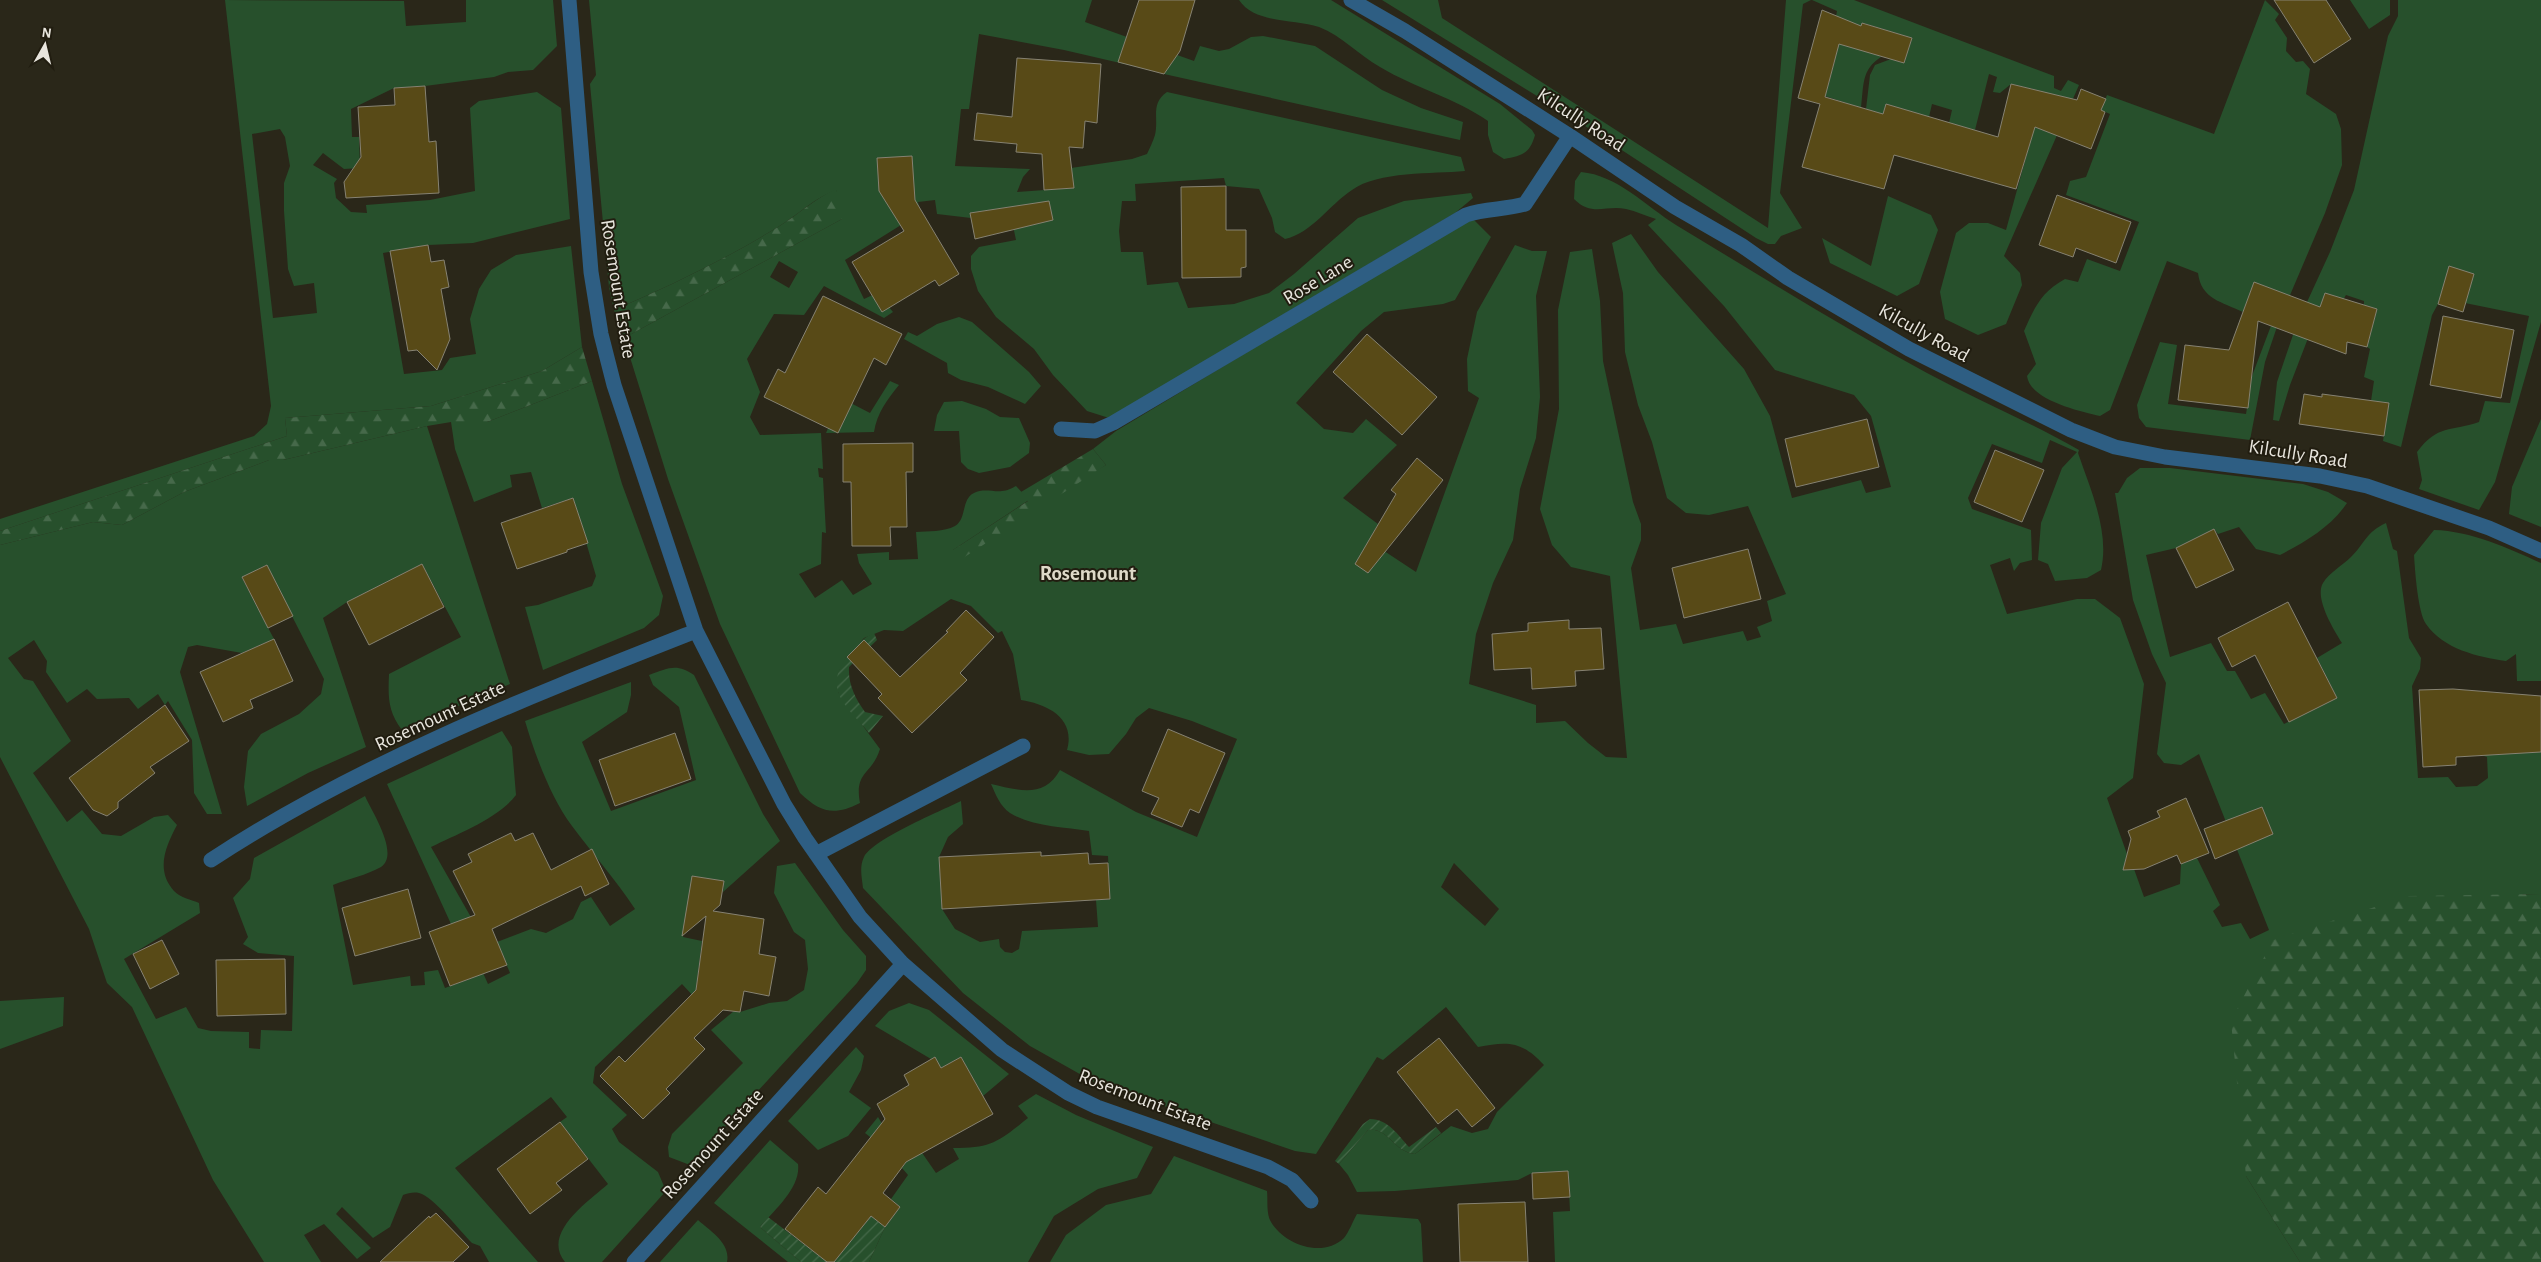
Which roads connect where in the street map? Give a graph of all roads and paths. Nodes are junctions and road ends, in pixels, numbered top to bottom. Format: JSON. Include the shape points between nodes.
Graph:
{"nodes":[{"id":1,"x":568,"y":0,"type":"edge"},
{"id":2,"x":1351,"y":0,"type":"edge"},
{"id":3,"x":1570,"y":136,"type":"junction"},
{"id":4,"x":1061,"y":429,"type":"dead end"},
{"id":5,"x":2541,"y":551,"type":"edge"},
{"id":6,"x":696,"y":631,"type":"junction"},
{"id":7,"x":1023,"y":746,"type":"dead end"},
{"id":8,"x":816,"y":854,"type":"junction"},
{"id":9,"x":210,"y":860,"type":"dead end"},
{"id":10,"x":903,"y":964,"type":"junction"},
{"id":11,"x":1311,"y":1201,"type":"dead end"},
{"id":12,"x":634,"y":1262,"type":"edge"}],
"edges":[{"from":1,"to":6,"type":"street","name":"Rosemount Estate","via":[[589,255],[600,334],[645,482]]},
{"from":2,"to":3,"type":"street","name":"Kilcully Road"},
{"from":3,"to":4,"type":"street","name":"Rose Lane","via":[[1526,204],[1466,214],[1114,423],[1095,431]]},
{"from":3,"to":5,"type":"street","name":"Kilcully Road","via":[[1675,207],[1741,245],[1797,283],[1909,348],[2071,430],[2115,447],[2165,457],[2320,476],[2367,486],[2480,525]]},
{"from":6,"to":8,"type":"street","name":"Rosemount Estate","via":[[784,804]]},
{"from":6,"to":9,"type":"street","name":"Rosemount Estate","via":[[534,694],[392,760],[247,836]]},
{"from":7,"to":8,"type":"street"},
{"from":8,"to":10,"type":"street","name":"Rosemount Estate","via":[[860,917]]},
{"from":10,"to":11,"type":"street","name":"Rosemount Estate","via":[[1002,1050],[1068,1093],[1096,1107],[1268,1167],[1292,1180]]},
{"from":10,"to":12,"type":"street","name":"Rosemount Estate"}]}
